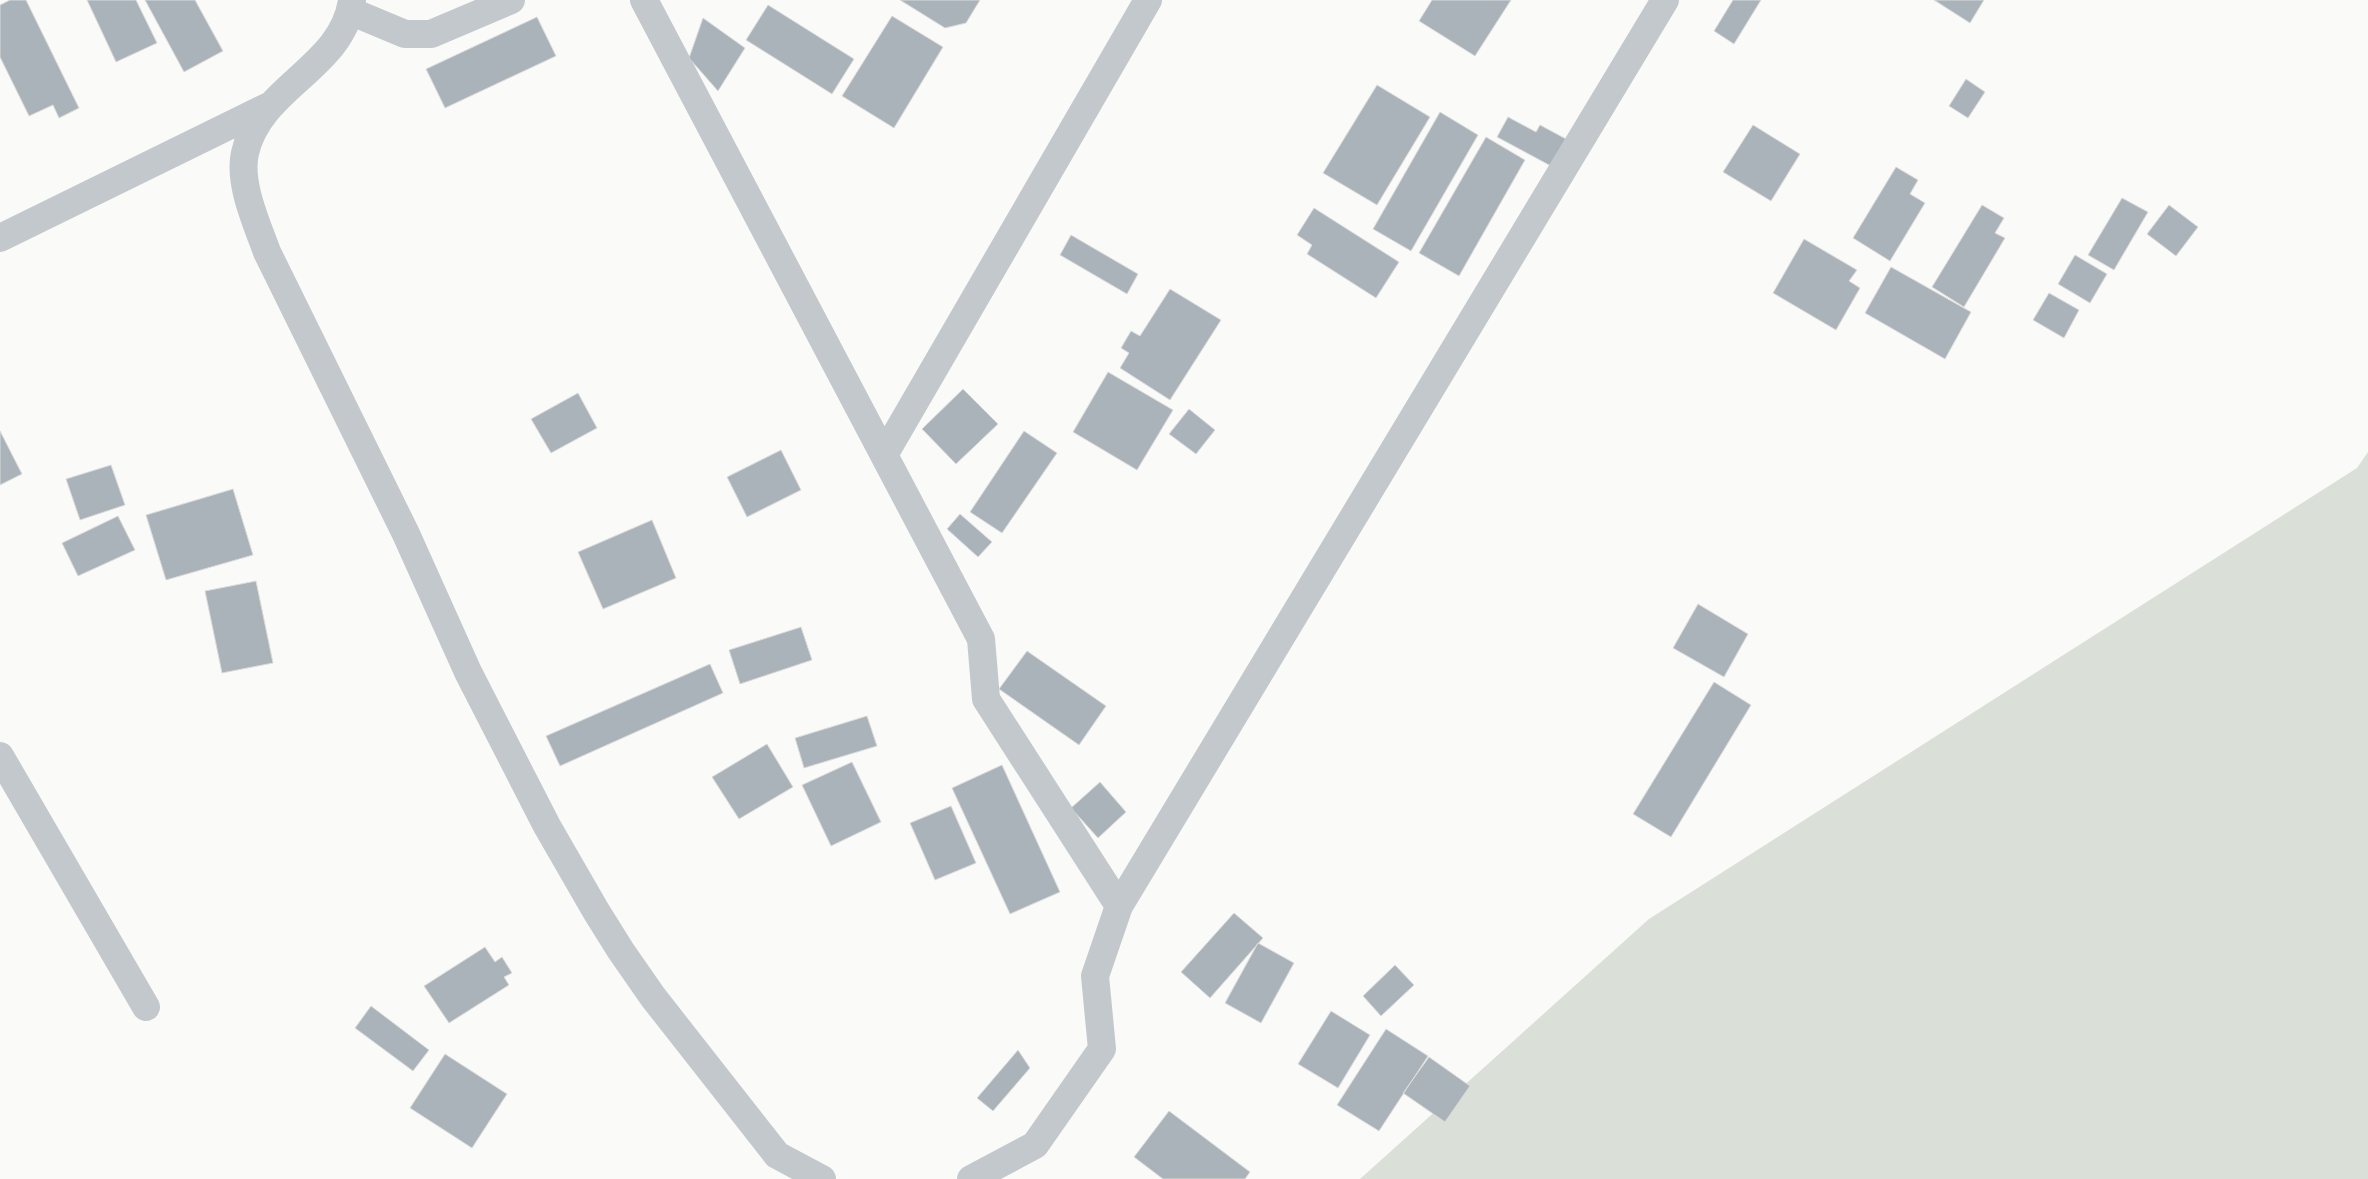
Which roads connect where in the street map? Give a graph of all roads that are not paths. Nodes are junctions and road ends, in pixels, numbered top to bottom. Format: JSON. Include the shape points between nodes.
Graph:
{"nodes":[{"id":1,"x":511,"y":0,"type":"edge"},
{"id":2,"x":644,"y":0,"type":"edge"},
{"id":3,"x":1148,"y":0,"type":"edge"},
{"id":4,"x":1664,"y":0,"type":"edge"},
{"id":5,"x":351,"y":6,"type":"edge"},
{"id":6,"x":269,"y":106,"type":"junction"},
{"id":7,"x":0,"y":238,"type":"edge"},
{"id":8,"x":884,"y":454,"type":"junction"},
{"id":9,"x":0,"y":756,"type":"edge"},
{"id":10,"x":1119,"y":906,"type":"junction"},
{"id":11,"x":146,"y":1007,"type":"dead end"},
{"id":12,"x":822,"y":1179,"type":"edge"},
{"id":13,"x":971,"y":1179,"type":"edge"}],
"edges":[{"from":1,"to":5,"type":"street","via":[[431,34],[405,34]]},
{"from":2,"to":8,"type":"street"},
{"from":3,"to":8,"type":"street"},
{"from":4,"to":10,"type":"street"},
{"from":5,"to":6,"type":"street","via":[[345,26],[332,46],[312,69]]},
{"from":6,"to":7,"type":"street"},
{"from":6,"to":12,"type":"street","via":[[253,131],[244,154],[249,203],[267,252],[406,534],[468,672],[547,826],[621,952],[653,997],[777,1155]]},
{"from":8,"to":10,"type":"street","via":[[981,639],[986,699]]},
{"from":9,"to":11,"type":"street"},
{"from":10,"to":13,"type":"street","via":[[1095,976],[1102,1049],[1035,1145]]}]}
